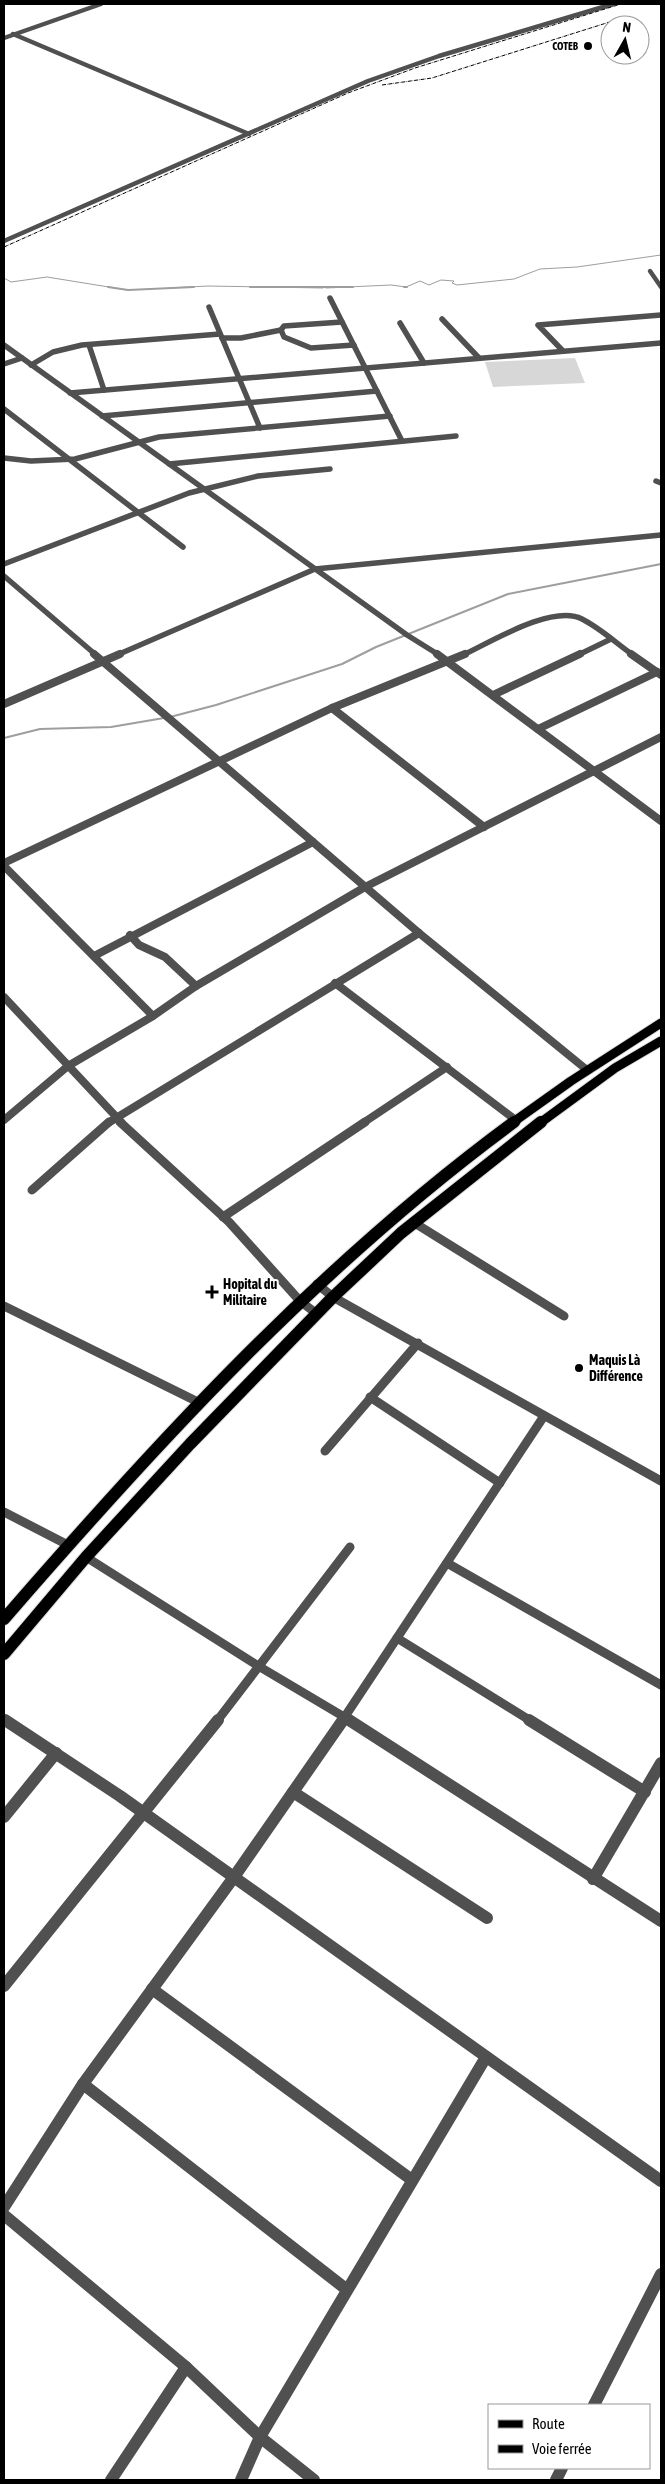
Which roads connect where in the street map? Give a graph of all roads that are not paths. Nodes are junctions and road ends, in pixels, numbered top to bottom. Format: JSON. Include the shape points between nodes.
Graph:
{"nodes":[{"id":1,"x":101,"y":4,"type":"edge"},
{"id":2,"x":613,"y":4,"type":"edge"},
{"id":3,"x":13,"y":34,"type":"junction"},
{"id":4,"x":4,"y":38,"type":"edge"},
{"id":5,"x":248,"y":134,"type":"junction"},
{"id":6,"x":4,"y":241,"type":"edge"},
{"id":7,"x":650,"y":271,"type":"dead end"},
{"id":8,"x":661,"y":288,"type":"edge"},
{"id":9,"x":330,"y":298,"type":"dead end"},
{"id":10,"x":209,"y":307,"type":"dead end"},
{"id":11,"x":661,"y":315,"type":"edge"},
{"id":12,"x":442,"y":318,"type":"dead end"},
{"id":13,"x":342,"y":322,"type":"junction"},
{"id":14,"x":400,"y":323,"type":"dead end"},
{"id":15,"x":281,"y":330,"type":"junction"},
{"id":16,"x":221,"y":336,"type":"junction"},
{"id":17,"x":661,"y":343,"type":"edge"},
{"id":18,"x":4,"y":345,"type":"edge"},
{"id":19,"x":89,"y":345,"type":"junction"},
{"id":20,"x":354,"y":345,"type":"junction"},
{"id":21,"x":563,"y":351,"type":"junction"},
{"id":22,"x":22,"y":358,"type":"junction"},
{"id":23,"x":479,"y":358,"type":"junction"},
{"id":24,"x":424,"y":363,"type":"junction"},
{"id":25,"x":4,"y":364,"type":"edge"},
{"id":26,"x":31,"y":364,"type":"junction"},
{"id":27,"x":366,"y":368,"type":"junction"},
{"id":28,"x":239,"y":378,"type":"junction"},
{"id":29,"x":104,"y":390,"type":"junction"},
{"id":30,"x":377,"y":392,"type":"junction"},
{"id":31,"x":70,"y":393,"type":"junction"},
{"id":32,"x":249,"y":403,"type":"junction"},
{"id":33,"x":4,"y":409,"type":"edge"},
{"id":34,"x":102,"y":416,"type":"junction"},
{"id":35,"x":390,"y":416,"type":"junction"},
{"id":36,"x":260,"y":428,"type":"junction"},
{"id":37,"x":456,"y":436,"type":"dead end"},
{"id":38,"x":137,"y":440,"type":"junction"},
{"id":39,"x":402,"y":441,"type":"junction"},
{"id":40,"x":4,"y":458,"type":"edge"},
{"id":41,"x":69,"y":459,"type":"junction"},
{"id":42,"x":169,"y":464,"type":"junction"},
{"id":43,"x":330,"y":469,"type":"dead end"},
{"id":44,"x":205,"y":490,"type":"junction"},
{"id":45,"x":138,"y":512,"type":"junction"},
{"id":46,"x":661,"y":535,"type":"edge"},
{"id":47,"x":183,"y":547,"type":"dead end"},
{"id":48,"x":4,"y":564,"type":"edge"},
{"id":49,"x":315,"y":569,"type":"junction"},
{"id":50,"x":4,"y":576,"type":"edge"},
{"id":51,"x":610,"y":639,"type":"junction"},
{"id":52,"x":105,"y":662,"type":"junction"},
{"id":53,"x":449,"y":662,"type":"junction"},
{"id":54,"x":659,"y":674,"type":"edge"},
{"id":55,"x":493,"y":695,"type":"junction"},
{"id":56,"x":6,"y":701,"type":"edge"},
{"id":57,"x":332,"y":708,"type":"junction"},
{"id":58,"x":538,"y":729,"type":"junction"},
{"id":59,"x":660,"y":739,"type":"edge"},
{"id":60,"x":218,"y":761,"type":"junction"},
{"id":61,"x":592,"y":771,"type":"junction"},
{"id":62,"x":661,"y":821,"type":"edge"},
{"id":63,"x":484,"y":827,"type":"junction"},
{"id":64,"x":313,"y":842,"type":"junction"},
{"id":65,"x":4,"y":862,"type":"edge"},
{"id":66,"x":4,"y":866,"type":"edge"},
{"id":67,"x":364,"y":887,"type":"junction"},
{"id":68,"x":419,"y":933,"type":"junction"},
{"id":69,"x":130,"y":935,"type":"junction"},
{"id":70,"x":94,"y":956,"type":"junction"},
{"id":71,"x":335,"y":983,"type":"junction"},
{"id":72,"x":196,"y":986,"type":"junction"},
{"id":73,"x":4,"y":999,"type":"edge"},
{"id":74,"x":153,"y":1016,"type":"junction"},
{"id":75,"x":661,"y":1023,"type":"edge"},
{"id":76,"x":661,"y":1041,"type":"edge"},
{"id":77,"x":68,"y":1066,"type":"junction"},
{"id":78,"x":447,"y":1068,"type":"junction"},
{"id":79,"x":587,"y":1070,"type":"junction"},
{"id":80,"x":115,"y":1117,"type":"junction"},
{"id":81,"x":4,"y":1120,"type":"edge"},
{"id":82,"x":517,"y":1121,"type":"junction"},
{"id":83,"x":32,"y":1190,"type":"dead end"},
{"id":84,"x":223,"y":1217,"type":"junction"},
{"id":85,"x":413,"y":1222,"type":"junction"},
{"id":86,"x":317,"y":1284,"type":"junction"},
{"id":87,"x":333,"y":1297,"type":"junction"},
{"id":88,"x":300,"y":1301,"type":"junction"},
{"id":89,"x":4,"y":1306,"type":"edge"},
{"id":90,"x":317,"y":1314,"type":"junction"},
{"id":91,"x":564,"y":1316,"type":"dead end"},
{"id":92,"x":418,"y":1343,"type":"junction"},
{"id":93,"x":370,"y":1397,"type":"junction"},
{"id":94,"x":200,"y":1403,"type":"junction"},
{"id":95,"x":544,"y":1416,"type":"junction"},
{"id":96,"x":325,"y":1451,"type":"dead end"},
{"id":97,"x":661,"y":1481,"type":"edge"},
{"id":98,"x":500,"y":1483,"type":"junction"},
{"id":99,"x":4,"y":1512,"type":"edge"},
{"id":100,"x":68,"y":1545,"type":"junction"},
{"id":101,"x":350,"y":1546,"type":"dead end"},
{"id":102,"x":86,"y":1557,"type":"junction"},
{"id":103,"x":447,"y":1563,"type":"junction"},
{"id":104,"x":4,"y":1620,"type":"edge"},
{"id":105,"x":397,"y":1638,"type":"junction"},
{"id":106,"x":4,"y":1654,"type":"edge"},
{"id":107,"x":260,"y":1667,"type":"junction"},
{"id":108,"x":661,"y":1685,"type":"edge"},
{"id":109,"x":345,"y":1717,"type":"junction"},
{"id":110,"x":4,"y":1719,"type":"edge"},
{"id":111,"x":56,"y":1753,"type":"junction"},
{"id":112,"x":661,"y":1763,"type":"edge"},
{"id":113,"x":293,"y":1792,"type":"junction"},
{"id":114,"x":645,"y":1792,"type":"junction"},
{"id":115,"x":143,"y":1813,"type":"junction"},
{"id":116,"x":4,"y":1817,"type":"edge"},
{"id":117,"x":234,"y":1877,"type":"junction"},
{"id":118,"x":593,"y":1879,"type":"junction"},
{"id":119,"x":487,"y":1918,"type":"dead end"},
{"id":120,"x":661,"y":1921,"type":"edge"},
{"id":121,"x":4,"y":1986,"type":"edge"},
{"id":122,"x":152,"y":1989,"type":"junction"},
{"id":123,"x":486,"y":2057,"type":"junction"},
{"id":124,"x":83,"y":2084,"type":"junction"},
{"id":125,"x":412,"y":2180,"type":"junction"},
{"id":126,"x":661,"y":2181,"type":"edge"},
{"id":127,"x":4,"y":2207,"type":"edge"},
{"id":128,"x":4,"y":2215,"type":"edge"},
{"id":129,"x":661,"y":2274,"type":"edge"},
{"id":130,"x":346,"y":2290,"type":"junction"},
{"id":131,"x":186,"y":2367,"type":"junction"},
{"id":132,"x":595,"y":2404,"type":"edge"},
{"id":133,"x":260,"y":2437,"type":"junction"},
{"id":134,"x":111,"y":2480,"type":"edge"},
{"id":135,"x":241,"y":2480,"type":"edge"},
{"id":136,"x":314,"y":2480,"type":"edge"}],
"edges":[{"from":1,"to":3,"type":"street"},
{"from":2,"to":5,"type":"street","via":[[392,72]]},
{"from":3,"to":4,"type":"street"},
{"from":3,"to":5,"type":"street"},
{"from":5,"to":6,"type":"street"},
{"from":7,"to":8,"type":"street"},
{"from":9,"to":13,"type":"street"},
{"from":10,"to":16,"type":"street"},
{"from":11,"to":21,"type":"street","via":[[538,325]]},
{"from":12,"to":23,"type":"street"},
{"from":13,"to":15,"type":"street","via":[[284,326]]},
{"from":13,"to":20,"type":"street"},
{"from":14,"to":24,"type":"street"},
{"from":15,"to":16,"type":"street","via":[[241,338]]},
{"from":15,"to":20,"type":"street","via":[[284,337],[310,348]]},
{"from":16,"to":19,"type":"street"},
{"from":16,"to":28,"type":"street"},
{"from":17,"to":21,"type":"street"},
{"from":18,"to":22,"type":"street"},
{"from":19,"to":26,"type":"street","via":[[53,352]]},
{"from":19,"to":29,"type":"street"},
{"from":20,"to":27,"type":"street"},
{"from":21,"to":23,"type":"street"},
{"from":22,"to":25,"type":"street"},
{"from":22,"to":26,"type":"street"},
{"from":23,"to":24,"type":"street"},
{"from":24,"to":27,"type":"street"},
{"from":26,"to":31,"type":"street"},
{"from":27,"to":28,"type":"street"},
{"from":27,"to":30,"type":"street"},
{"from":28,"to":29,"type":"street"},
{"from":28,"to":32,"type":"street"},
{"from":29,"to":31,"type":"street"},
{"from":30,"to":32,"type":"street"},
{"from":30,"to":35,"type":"street"},
{"from":31,"to":34,"type":"street"},
{"from":32,"to":34,"type":"street"},
{"from":32,"to":36,"type":"street"},
{"from":33,"to":41,"type":"street"},
{"from":34,"to":38,"type":"street"},
{"from":35,"to":36,"type":"street"},
{"from":35,"to":39,"type":"street"},
{"from":36,"to":38,"type":"street"},
{"from":37,"to":39,"type":"street"},
{"from":38,"to":41,"type":"street","via":[[100,453]]},
{"from":38,"to":42,"type":"street"},
{"from":39,"to":42,"type":"street"},
{"from":40,"to":41,"type":"street","via":[[31,462]]},
{"from":41,"to":45,"type":"street"},
{"from":42,"to":44,"type":"street"},
{"from":43,"to":44,"type":"street","via":[[274,474]]},
{"from":44,"to":45,"type":"street"},
{"from":44,"to":49,"type":"street"},
{"from":45,"to":47,"type":"street"},
{"from":45,"to":48,"type":"street"},
{"from":46,"to":49,"type":"street"},
{"from":49,"to":52,"type":"street"},
{"from":49,"to":53,"type":"street"},
{"from":50,"to":52,"type":"street"},
{"from":51,"to":53,"type":"street","via":[[582,618],[557,615],[538,620]]},
{"from":51,"to":54,"type":"street"},
{"from":51,"to":55,"type":"street"},
{"from":52,"to":56,"type":"street"},
{"from":52,"to":60,"type":"street"},
{"from":53,"to":55,"type":"street"},
{"from":53,"to":57,"type":"street"},
{"from":54,"to":58,"type":"street"},
{"from":55,"to":58,"type":"street"},
{"from":57,"to":60,"type":"street"},
{"from":57,"to":63,"type":"street"},
{"from":58,"to":61,"type":"street"},
{"from":59,"to":61,"type":"street"},
{"from":60,"to":64,"type":"street"},
{"from":60,"to":65,"type":"street"},
{"from":61,"to":62,"type":"street"},
{"from":61,"to":63,"type":"street"},
{"from":63,"to":67,"type":"street"},
{"from":64,"to":67,"type":"street"},
{"from":64,"to":69,"type":"street"},
{"from":66,"to":70,"type":"street"},
{"from":67,"to":68,"type":"street"},
{"from":67,"to":72,"type":"street"},
{"from":68,"to":71,"type":"street"},
{"from":68,"to":79,"type":"street"},
{"from":69,"to":70,"type":"street"},
{"from":69,"to":72,"type":"street","via":[[139,944],[165,957]]},
{"from":70,"to":74,"type":"street"},
{"from":71,"to":78,"type":"street"},
{"from":71,"to":80,"type":"street"},
{"from":72,"to":74,"type":"street"},
{"from":73,"to":77,"type":"street"},
{"from":74,"to":77,"type":"street"},
{"from":75,"to":79,"type":"main road"},
{"from":76,"to":85,"type":"main road","via":[[615,1068],[507,1147]]},
{"from":77,"to":80,"type":"street"},
{"from":77,"to":81,"type":"street"},
{"from":78,"to":82,"type":"street"},
{"from":78,"to":84,"type":"street"},
{"from":79,"to":82,"type":"main road"},
{"from":80,"to":83,"type":"street"},
{"from":80,"to":84,"type":"street"},
{"from":82,"to":86,"type":"main road","via":[[399,1212]]},
{"from":84,"to":88,"type":"street"},
{"from":85,"to":87,"type":"main road"},
{"from":85,"to":91,"type":"street"},
{"from":86,"to":87,"type":"street"},
{"from":86,"to":88,"type":"main road"},
{"from":87,"to":90,"type":"main road"},
{"from":87,"to":92,"type":"street"},
{"from":88,"to":90,"type":"street"},
{"from":88,"to":94,"type":"main road"},
{"from":89,"to":94,"type":"street"},
{"from":90,"to":102,"type":"main road","via":[[245,1386]]},
{"from":92,"to":93,"type":"street"},
{"from":92,"to":95,"type":"street"},
{"from":93,"to":96,"type":"street"},
{"from":93,"to":98,"type":"street"},
{"from":94,"to":100,"type":"main road"},
{"from":95,"to":97,"type":"street"},
{"from":95,"to":98,"type":"street"},
{"from":98,"to":103,"type":"street"},
{"from":99,"to":100,"type":"street"},
{"from":100,"to":104,"type":"main road"},
{"from":101,"to":107,"type":"street"},
{"from":102,"to":106,"type":"main road"},
{"from":102,"to":107,"type":"street"},
{"from":103,"to":105,"type":"street"},
{"from":103,"to":108,"type":"street"},
{"from":105,"to":109,"type":"street"},
{"from":105,"to":114,"type":"street"},
{"from":107,"to":109,"type":"street"},
{"from":107,"to":115,"type":"street"},
{"from":109,"to":113,"type":"street"},
{"from":109,"to":118,"type":"street"},
{"from":110,"to":111,"type":"street"},
{"from":111,"to":115,"type":"street"},
{"from":111,"to":116,"type":"street"},
{"from":112,"to":114,"type":"street"},
{"from":113,"to":117,"type":"street"},
{"from":113,"to":119,"type":"street"},
{"from":114,"to":118,"type":"street"},
{"from":115,"to":117,"type":"street"},
{"from":115,"to":121,"type":"street"},
{"from":117,"to":122,"type":"street"},
{"from":117,"to":123,"type":"street"},
{"from":118,"to":120,"type":"street"},
{"from":122,"to":124,"type":"street"},
{"from":122,"to":125,"type":"street"},
{"from":123,"to":125,"type":"street"},
{"from":123,"to":126,"type":"street"},
{"from":124,"to":127,"type":"street"},
{"from":124,"to":130,"type":"street"},
{"from":125,"to":130,"type":"street"},
{"from":128,"to":131,"type":"street"},
{"from":129,"to":132,"type":"street"},
{"from":130,"to":133,"type":"street"},
{"from":131,"to":133,"type":"street"},
{"from":131,"to":134,"type":"street"},
{"from":133,"to":135,"type":"street"},
{"from":133,"to":136,"type":"street"}]}
